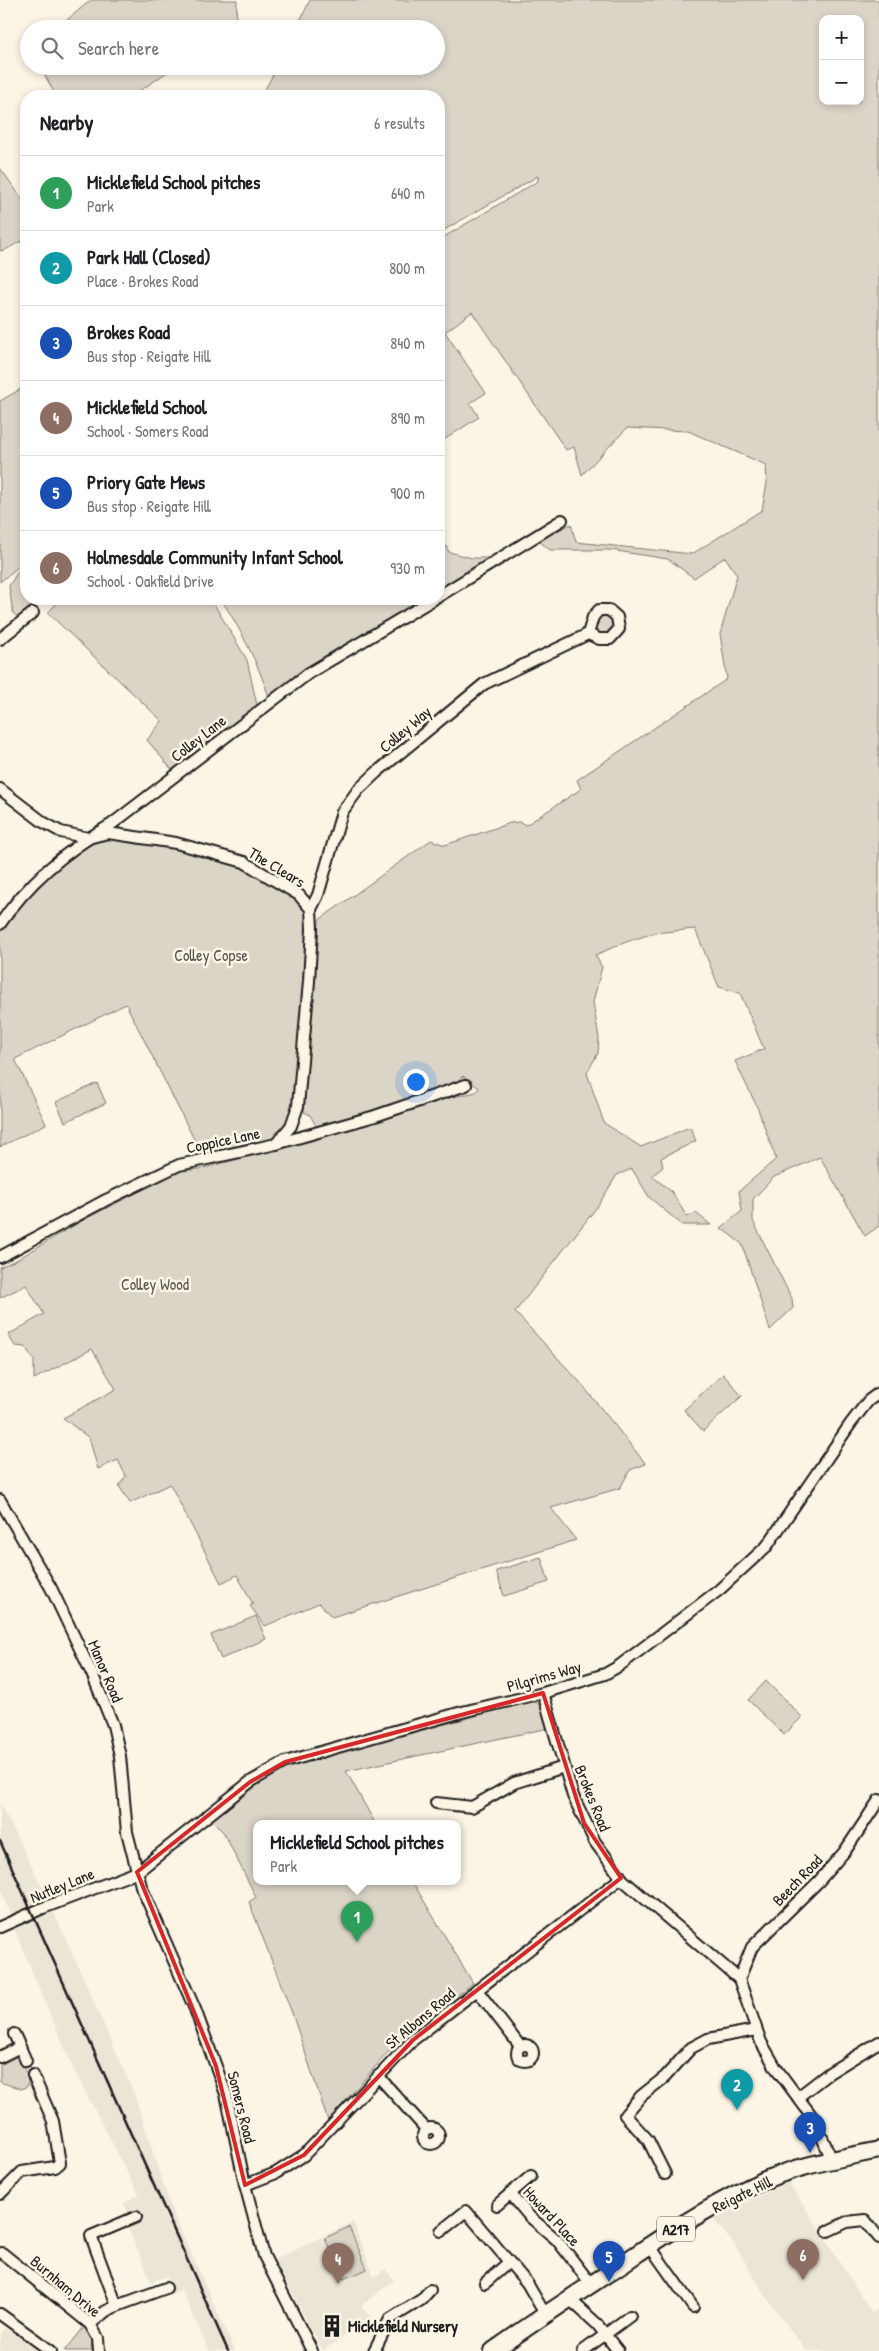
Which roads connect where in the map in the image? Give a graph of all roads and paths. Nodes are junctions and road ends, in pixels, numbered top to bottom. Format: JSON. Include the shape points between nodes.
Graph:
{"nodes":[{"id":1,"x":562,"y":520,"type":"dead end"},
{"id":2,"x":445,"y":592,"type":"edge"},
{"id":3,"x":424,"y":605,"type":"edge"},
{"id":4,"x":33,"y":613,"type":"dead end"},
{"id":5,"x":588,"y":634,"type":"dead end"},
{"id":6,"x":0,"y":639,"type":"edge"},
{"id":7,"x":0,"y":789,"type":"edge"},
{"id":8,"x":88,"y":838,"type":"junction"},
{"id":9,"x":310,"y":909,"type":"junction"},
{"id":10,"x":0,"y":924,"type":"edge"},
{"id":11,"x":466,"y":1085,"type":"dead end"},
{"id":12,"x":276,"y":1144,"type":"junction"},
{"id":13,"x":0,"y":1257,"type":"edge"},
{"id":14,"x":879,"y":1393,"type":"edge"},
{"id":15,"x":0,"y":1500,"type":"edge"},
{"id":16,"x":543,"y":1693,"type":"junction"},
{"id":17,"x":564,"y":1767,"type":"junction"},
{"id":18,"x":879,"y":1800,"type":"edge"},
{"id":19,"x":436,"y":1803,"type":"dead end"},
{"id":20,"x":137,"y":1872,"type":"junction"},
{"id":21,"x":621,"y":1878,"type":"junction"},
{"id":22,"x":0,"y":1927,"type":"edge"},
{"id":23,"x":739,"y":1979,"type":"junction"},
{"id":24,"x":477,"y":1990,"type":"junction"},
{"id":25,"x":756,"y":2030,"type":"junction"},
{"id":26,"x":14,"y":2034,"type":"dead end"},
{"id":27,"x":879,"y":2042,"type":"edge"},
{"id":28,"x":520,"y":2046,"type":"dead end"},
{"id":29,"x":20,"y":2047,"type":"junction"},
{"id":30,"x":0,"y":2056,"type":"edge"},
{"id":31,"x":26,"y":2061,"type":"dead end"},
{"id":32,"x":33,"y":2075,"type":"dead end"},
{"id":33,"x":378,"y":2076,"type":"junction"},
{"id":34,"x":798,"y":2097,"type":"junction"},
{"id":35,"x":426,"y":2129,"type":"dead end"},
{"id":36,"x":879,"y":2150,"type":"edge"},
{"id":37,"x":832,"y":2160,"type":"junction"},
{"id":38,"x":665,"y":2174,"type":"dead end"},
{"id":39,"x":531,"y":2176,"type":"dead end"},
{"id":40,"x":246,"y":2185,"type":"junction"},
{"id":41,"x":510,"y":2193,"type":"junction"},
{"id":42,"x":0,"y":2194,"type":"edge"},
{"id":43,"x":497,"y":2205,"type":"dead end"},
{"id":44,"x":136,"y":2217,"type":"dead end"},
{"id":45,"x":441,"y":2231,"type":"dead end"},
{"id":46,"x":828,"y":2231,"type":"dead end"},
{"id":47,"x":879,"y":2238,"type":"edge"},
{"id":48,"x":649,"y":2245,"type":"junction"},
{"id":49,"x":2,"y":2254,"type":"dead end"},
{"id":50,"x":509,"y":2262,"type":"junction"},
{"id":51,"x":484,"y":2283,"type":"dead end"},
{"id":52,"x":591,"y":2284,"type":"junction"},
{"id":53,"x":166,"y":2288,"type":"dead end"},
{"id":54,"x":430,"y":2290,"type":"dead end"},
{"id":55,"x":570,"y":2297,"type":"junction"},
{"id":56,"x":117,"y":2306,"type":"junction"},
{"id":57,"x":693,"y":2307,"type":"dead end"},
{"id":58,"x":545,"y":2314,"type":"junction"},
{"id":59,"x":1,"y":2316,"type":"edge"},
{"id":60,"x":630,"y":2316,"type":"dead end"},
{"id":61,"x":90,"y":2324,"type":"junction"},
{"id":62,"x":606,"y":2334,"type":"junction"},
{"id":63,"x":102,"y":2350,"type":"edge"},
{"id":64,"x":51,"y":2351,"type":"edge"},
{"id":65,"x":312,"y":2351,"type":"edge"},
{"id":66,"x":374,"y":2351,"type":"edge"},
{"id":67,"x":493,"y":2351,"type":"edge"},
{"id":68,"x":582,"y":2351,"type":"edge"},
{"id":69,"x":618,"y":2351,"type":"edge"}],
"edges":[{"from":1,"to":2,"type":"street"},
{"from":3,"to":8,"type":"street","name":"Colley Lane","via":[[309,673],[112,824]]},
{"from":4,"to":6,"type":"street"},
{"from":5,"to":9,"type":"street","name":"Colley Way","via":[[484,684],[364,784],[342,812],[318,895]]},
{"from":7,"to":8,"type":"street","name":"The Clears","via":[[43,822],[61,832]]},
{"from":8,"to":9,"type":"street","name":"The Clears","via":[[108,833],[217,853],[268,875],[299,895]]},
{"from":8,"to":10,"type":"street","name":"Colley Lane","via":[[32,884]]},
{"from":9,"to":12,"type":"street","name":"The Clears","via":[[309,981],[298,1106],[291,1126]]},
{"from":11,"to":12,"type":"street","name":"Coppice Lane","via":[[376,1116]]},
{"from":12,"to":13,"type":"street","name":"Coppice Lane","via":[[179,1165]]},
{"from":14,"to":16,"type":"street","name":"Pilgrims Way","via":[[868,1401],[851,1423],[767,1546],[719,1590],[619,1666],[604,1674]]},
{"from":15,"to":20,"type":"street","name":"Manor Road","via":[[51,1588],[113,1725],[120,1756],[127,1832]]},
{"from":16,"to":17,"type":"street","name":"Brokes Road"},
{"from":16,"to":20,"type":"street","name":"Pilgrims Way","via":[[462,1712],[285,1762],[250,1782]]},
{"from":17,"to":19,"type":"street","via":[[514,1783],[472,1807]]},
{"from":17,"to":21,"type":"street","name":"Brokes Road","via":[[584,1823]]},
{"from":18,"to":23,"type":"street","name":"Beech Road","via":[[820,1881],[752,1947]]},
{"from":20,"to":22,"type":"street","name":"Nutley Lane"},
{"from":20,"to":40,"type":"street","name":"Somers Road","via":[[226,2094]]},
{"from":21,"to":23,"type":"street","name":"Brokes Road"},
{"from":21,"to":24,"type":"street","name":"St Albans Road"},
{"from":23,"to":25,"type":"street"},
{"from":24,"to":28,"type":"street"},
{"from":24,"to":33,"type":"street","name":"St Albans Road","via":[[413,2040]]},
{"from":25,"to":34,"type":"street","via":[[776,2068]]},
{"from":25,"to":38,"type":"street","via":[[714,2038],[691,2048],[625,2115],[648,2140]]},
{"from":26,"to":29,"type":"street"},
{"from":27,"to":34,"type":"street"},
{"from":29,"to":30,"type":"street"},
{"from":29,"to":31,"type":"street"},
{"from":32,"to":42,"type":"street","via":[[53,2121],[60,2163],[56,2167],[22,2172]]},
{"from":33,"to":35,"type":"street"},
{"from":33,"to":40,"type":"street","name":"St Albans Road","via":[[304,2155],[276,2173]]},
{"from":34,"to":37,"type":"street","via":[[822,2134]]},
{"from":36,"to":37,"type":"main road","name":"Reigate Hill","number":"A217"},
{"from":37,"to":48,"type":"main road","name":"Reigate Hill","number":"A217","via":[[766,2180]]},
{"from":39,"to":41,"type":"street","name":"Howard Place"},
{"from":40,"to":65,"type":"street","name":"Somers Road","via":[[264,2256]]},
{"from":41,"to":43,"type":"street","name":"Howard Place"},
{"from":41,"to":52,"type":"street","name":"Howard Place","via":[[530,2217],[557,2240]]},
{"from":44,"to":56,"type":"street","via":[[91,2236]]},
{"from":45,"to":50,"type":"street","via":[[466,2211]]},
{"from":46,"to":47,"type":"street","via":[[847,2222],[864,2220]]},
{"from":48,"to":52,"type":"main road","name":"Reigate Hill","number":"A217"},
{"from":48,"to":57,"type":"street"},
{"from":49,"to":61,"type":"street","name":"Burnham Drive"},
{"from":50,"to":51,"type":"street"},
{"from":50,"to":58,"type":"street","via":[[531,2289]]},
{"from":52,"to":55,"type":"main road","name":"Reigate Hill","number":"A217"},
{"from":53,"to":56,"type":"street"},
{"from":54,"to":66,"type":"street","via":[[421,2300],[390,2319]]},
{"from":55,"to":58,"type":"main road","name":"Reigate Hill","number":"A217"},
{"from":55,"to":62,"type":"street"},
{"from":56,"to":61,"type":"street"},
{"from":58,"to":67,"type":"main road","name":"Reigate Hill","number":"A217"},
{"from":59,"to":64,"type":"street"},
{"from":60,"to":62,"type":"street"},
{"from":61,"to":63,"type":"street","name":"Burnham Drive","via":[[96,2331]]},
{"from":62,"to":68,"type":"street"},
{"from":62,"to":69,"type":"street"}]}
